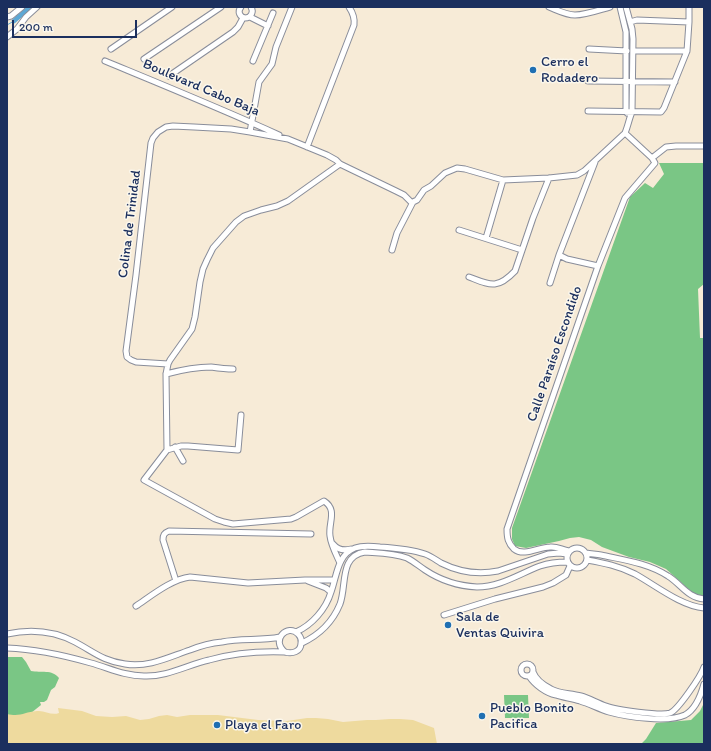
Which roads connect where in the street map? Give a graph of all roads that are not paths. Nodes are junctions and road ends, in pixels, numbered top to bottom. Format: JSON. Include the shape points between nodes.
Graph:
{"nodes":[{"id":1,"x":22,"y":7,"type":"edge"},
{"id":2,"x":37,"y":7,"type":"edge"},
{"id":3,"x":172,"y":7,"type":"edge"},
{"id":4,"x":221,"y":7,"type":"edge"},
{"id":5,"x":240,"y":7,"type":"edge"},
{"id":6,"x":251,"y":7,"type":"edge"},
{"id":7,"x":292,"y":7,"type":"edge"},
{"id":8,"x":349,"y":7,"type":"edge"},
{"id":9,"x":550,"y":7,"type":"edge"},
{"id":10,"x":610,"y":7,"type":"edge"},
{"id":11,"x":620,"y":7,"type":"edge"},
{"id":12,"x":626,"y":7,"type":"edge"},
{"id":13,"x":689,"y":7,"type":"edge"},
{"id":14,"x":273,"y":13,"type":"dead end"},
{"id":15,"x":250,"y":17,"type":"junction"},
{"id":16,"x":7,"y":18,"type":"edge"},
{"id":17,"x":243,"y":18,"type":"junction"},
{"id":18,"x":630,"y":22,"type":"junction"},
{"id":19,"x":689,"y":22,"type":"junction"},
{"id":20,"x":268,"y":26,"type":"junction"},
{"id":21,"x":7,"y":37,"type":"edge"},
{"id":22,"x":111,"y":49,"type":"dead end"},
{"id":23,"x":589,"y":49,"type":"dead end"},
{"id":24,"x":627,"y":51,"type":"junction"},
{"id":25,"x":633,"y":51,"type":"junction"},
{"id":26,"x":687,"y":51,"type":"junction"},
{"id":27,"x":144,"y":59,"type":"dead end"},
{"id":28,"x":105,"y":61,"type":"dead end"},
{"id":29,"x":253,"y":61,"type":"dead end"},
{"id":30,"x":169,"y":76,"type":"dead end"},
{"id":31,"x":588,"y":81,"type":"dead end"},
{"id":32,"x":629,"y":81,"type":"junction"},
{"id":33,"x":674,"y":82,"type":"junction"},
{"id":34,"x":588,"y":112,"type":"dead end"},
{"id":35,"x":629,"y":112,"type":"junction"},
{"id":36,"x":251,"y":122,"type":"junction"},
{"id":37,"x":194,"y":127,"type":"joint"},
{"id":38,"x":250,"y":132,"type":"junction"},
{"id":39,"x":625,"y":133,"type":"junction"},
{"id":40,"x":288,"y":139,"type":"junction"},
{"id":41,"x":704,"y":146,"type":"edge"},
{"id":42,"x":307,"y":147,"type":"junction"},
{"id":43,"x":652,"y":158,"type":"junction"},
{"id":44,"x":596,"y":161,"type":"junction"},
{"id":45,"x":340,"y":164,"type":"junction"},
{"id":46,"x":549,"y":178,"type":"junction"},
{"id":47,"x":503,"y":180,"type":"junction"},
{"id":48,"x":413,"y":202,"type":"junction"},
{"id":49,"x":460,"y":230,"type":"dead end"},
{"id":50,"x":486,"y":238,"type":"junction"},
{"id":51,"x":392,"y":250,"type":"dead end"},
{"id":52,"x":522,"y":250,"type":"junction"},
{"id":53,"x":559,"y":255,"type":"junction"},
{"id":54,"x":598,"y":266,"type":"junction"},
{"id":55,"x":469,"y":277,"type":"dead end"},
{"id":56,"x":550,"y":283,"type":"dead end"},
{"id":57,"x":168,"y":364,"type":"junction"},
{"id":58,"x":233,"y":369,"type":"dead end"},
{"id":59,"x":166,"y":374,"type":"junction"},
{"id":60,"x":241,"y":415,"type":"dead end"},
{"id":61,"x":175,"y":447,"type":"junction"},
{"id":62,"x":166,"y":450,"type":"junction"},
{"id":63,"x":183,"y":461,"type":"dead end"},
{"id":64,"x":311,"y":534,"type":"dead end"},
{"id":65,"x":331,"y":542,"type":"junction"},
{"id":66,"x":354,"y":548,"type":"junction"},
{"id":67,"x":568,"y":553,"type":"junction"},
{"id":68,"x":586,"y":553,"type":"junction"},
{"id":69,"x":587,"y":560,"type":"junction"},
{"id":70,"x":340,"y":563,"type":"junction"},
{"id":71,"x":569,"y":564,"type":"junction"},
{"id":72,"x":305,"y":580,"type":"junction"},
{"id":73,"x":334,"y":580,"type":"junction"},
{"id":74,"x":176,"y":581,"type":"junction"},
{"id":75,"x":331,"y":592,"type":"junction"},
{"id":76,"x":704,"y":598,"type":"edge"},
{"id":77,"x":136,"y":606,"type":"dead end"},
{"id":78,"x":704,"y":608,"type":"edge"},
{"id":79,"x":444,"y":615,"type":"dead end"},
{"id":80,"x":296,"y":632,"type":"junction"},
{"id":81,"x":7,"y":634,"type":"edge"},
{"id":82,"x":280,"y":636,"type":"junction"},
{"id":83,"x":302,"y":643,"type":"junction"},
{"id":84,"x":7,"y":648,"type":"edge"},
{"id":85,"x":285,"y":652,"type":"junction"},
{"id":86,"x":704,"y":667,"type":"edge"},
{"id":87,"x":704,"y":684,"type":"edge"}],
"edges":[{"from":1,"to":16,"type":"street"},
{"from":2,"to":21,"type":"street"},
{"from":3,"to":22,"type":"street"},
{"from":4,"to":27,"type":"street"},
{"from":5,"to":17,"type":"street","via":[[239,14]]},
{"from":6,"to":15,"type":"street","via":[[253,12]]},
{"from":7,"to":36,"type":"street","via":[[274,52],[272,64],[259,82]]},
{"from":8,"to":42,"type":"street","via":[[354,25]]},
{"from":9,"to":10,"type":"street","via":[[574,15]]},
{"from":11,"to":24,"type":"street"},
{"from":12,"to":18,"type":"street"},
{"from":13,"to":19,"type":"street"},
{"from":14,"to":20,"type":"street"},
{"from":15,"to":17,"type":"street"},
{"from":15,"to":20,"type":"street"},
{"from":17,"to":30,"type":"street","via":[[233,32]]},
{"from":18,"to":19,"type":"street"},
{"from":18,"to":25,"type":"street"},
{"from":19,"to":26,"type":"street"},
{"from":20,"to":29,"type":"street"},
{"from":23,"to":24,"type":"street"},
{"from":24,"to":32,"type":"street"},
{"from":25,"to":26,"type":"street"},
{"from":25,"to":32,"type":"street"},
{"from":26,"to":33,"type":"street"},
{"from":28,"to":36,"type":"street","name":"Boulevard Cabo Baja"},
{"from":31,"to":32,"type":"street"},
{"from":32,"to":33,"type":"street"},
{"from":32,"to":35,"type":"street"},
{"from":33,"to":35,"type":"street","via":[[661,112]]},
{"from":34,"to":35,"type":"street"},
{"from":35,"to":39,"type":"street"},
{"from":36,"to":38,"type":"street"},
{"from":36,"to":40,"type":"street","name":"Boulevard Cabo Baja"},
{"from":37,"to":38,"type":"street","name":"Boulevard Cabo Baja"},
{"from":37,"to":57,"type":"street","name":"Colina de Trinidad","via":[[166,128],[155,134],[151,143],[126,349],[127,358],[136,362]]},
{"from":38,"to":40,"type":"street","name":"Boulevard Cabo Baja"},
{"from":39,"to":43,"type":"street"},
{"from":39,"to":44,"type":"street"},
{"from":40,"to":42,"type":"street","name":"Boulevard Cabo Baja"},
{"from":41,"to":43,"type":"street","via":[[666,148]]},
{"from":42,"to":45,"type":"street","name":"Boulevard Cabo Baja","via":[[333,158]]},
{"from":43,"to":54,"type":"street","name":"Calle Paraíso Escondido","via":[[655,164],[625,198]]},
{"from":44,"to":46,"type":"street","via":[[576,175]]},
{"from":44,"to":53,"type":"street"},
{"from":45,"to":48,"type":"street","name":"Boulevard Cabo Baja"},
{"from":45,"to":57,"type":"street","via":[[288,201],[244,216],[223,237],[203,269],[192,329]]},
{"from":46,"to":47,"type":"street"},
{"from":46,"to":52,"type":"street"},
{"from":47,"to":48,"type":"street","via":[[457,168],[424,190]]},
{"from":47,"to":50,"type":"street"},
{"from":48,"to":51,"type":"street","via":[[397,233]]},
{"from":49,"to":50,"type":"street"},
{"from":50,"to":52,"type":"street"},
{"from":52,"to":55,"type":"street","via":[[515,271],[508,278],[493,285]]},
{"from":53,"to":54,"type":"street"},
{"from":53,"to":56,"type":"street"},
{"from":54,"to":67,"type":"street","name":"Calle Paraíso Escondido","via":[[507,529],[508,540],[522,553],[551,546]]},
{"from":57,"to":59,"type":"street"},
{"from":58,"to":59,"type":"street","via":[[210,367]]},
{"from":59,"to":62,"type":"street"},
{"from":60,"to":61,"type":"street","via":[[238,450]]},
{"from":61,"to":62,"type":"street"},
{"from":61,"to":63,"type":"street"},
{"from":62,"to":65,"type":"street","via":[[144,480],[215,519],[233,524],[291,519],[324,501],[330,505],[332,511]]},
{"from":64,"to":74,"type":"street","via":[[166,532],[163,537]]},
{"from":65,"to":66,"type":"street","via":[[338,549]]},
{"from":65,"to":70,"type":"street"},
{"from":66,"to":67,"type":"street","via":[[373,546],[414,551],[456,569],[474,573],[498,571],[548,554]]},
{"from":66,"to":70,"type":"street"},
{"from":67,"to":68,"type":"street","via":[[578,547]]},
{"from":67,"to":71,"type":"street"},
{"from":68,"to":69,"type":"street"},
{"from":68,"to":76,"type":"street","via":[[646,565],[669,576],[694,596]]},
{"from":69,"to":71,"type":"street","via":[[580,568],[573,568]]},
{"from":69,"to":78,"type":"street","via":[[623,569],[682,601]]},
{"from":70,"to":73,"type":"street"},
{"from":71,"to":79,"type":"street","via":[[566,575],[553,583]]},
{"from":71,"to":83,"type":"street","via":[[549,563],[500,583],[477,587],[462,586],[445,580],[399,556],[359,553],[347,564],[343,593],[333,616],[318,633]]},
{"from":72,"to":73,"type":"street"},
{"from":72,"to":74,"type":"street","via":[[248,584],[190,577]]},
{"from":72,"to":75,"type":"street"},
{"from":73,"to":75,"type":"street"},
{"from":74,"to":77,"type":"street"},
{"from":75,"to":80,"type":"street","via":[[317,616]]},
{"from":80,"to":82,"type":"street","via":[[287,631]]},
{"from":80,"to":83,"type":"street"},
{"from":81,"to":82,"type":"street","via":[[30,631],[53,634],[75,642],[105,659],[126,665],[159,662],[190,650],[222,642]]},
{"from":82,"to":85,"type":"street","via":[[279,645]]},
{"from":83,"to":85,"type":"street","via":[[293,653]]},
{"from":84,"to":85,"type":"street","via":[[39,650],[121,673],[143,676],[169,673],[230,655]]},
{"from":86,"to":87,"type":"street","via":[[679,705],[671,713],[664,714],[612,708],[582,696],[555,691],[531,674],[532,681],[554,695],[575,699],[618,714],[656,719],[679,717],[687,713],[695,706]]}]}
